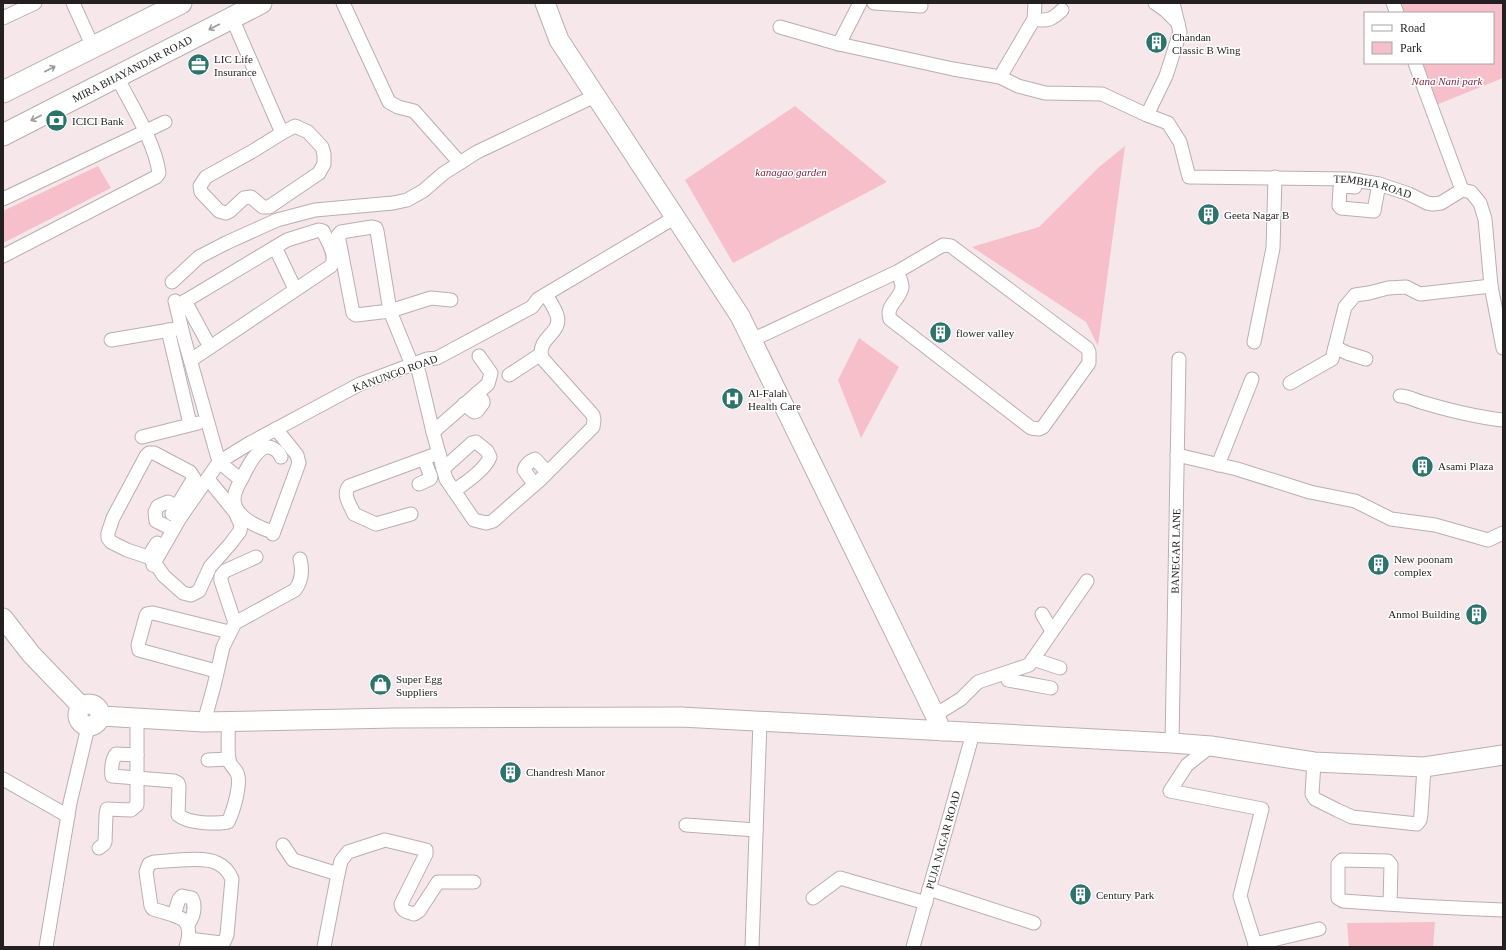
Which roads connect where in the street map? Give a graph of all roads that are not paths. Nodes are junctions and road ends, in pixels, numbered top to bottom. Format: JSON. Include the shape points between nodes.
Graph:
{"nodes":[{"id":1,"x":35,"y":3,"type":"edge"},
{"id":2,"x":73,"y":3,"type":"edge"},
{"id":3,"x":181,"y":3,"type":"edge"},
{"id":4,"x":261,"y":3,"type":"edge"},
{"id":5,"x":343,"y":3,"type":"edge"},
{"id":6,"x":545,"y":3,"type":"edge"},
{"id":7,"x":860,"y":3,"type":"edge"},
{"id":8,"x":874,"y":3,"type":"edge"},
{"id":9,"x":1035,"y":3,"type":"edge"},
{"id":10,"x":1155,"y":3,"type":"edge"},
{"id":11,"x":1174,"y":3,"type":"edge"},
{"id":12,"x":921,"y":6,"type":"dead end"},
{"id":13,"x":1062,"y":10,"type":"dead end"},
{"id":14,"x":3,"y":18,"type":"edge"},
{"id":15,"x":232,"y":18,"type":"junction"},
{"id":16,"x":1034,"y":19,"type":"junction"},
{"id":17,"x":1179,"y":24,"type":"junction"},
{"id":18,"x":780,"y":27,"type":"dead end"},
{"id":19,"x":839,"y":44,"type":"junction"},
{"id":20,"x":94,"y":47,"type":"junction"},
{"id":21,"x":1416,"y":64,"type":"edge"},
{"id":22,"x":117,"y":77,"type":"junction"},
{"id":23,"x":1000,"y":77,"type":"junction"},
{"id":24,"x":3,"y":92,"type":"edge"},
{"id":25,"x":595,"y":96,"type":"junction"},
{"id":26,"x":1147,"y":115,"type":"junction"},
{"id":27,"x":165,"y":122,"type":"dead end"},
{"id":28,"x":145,"y":131,"type":"junction"},
{"id":29,"x":282,"y":132,"type":"junction"},
{"id":30,"x":3,"y":135,"type":"edge"},
{"id":31,"x":460,"y":163,"type":"junction"},
{"id":32,"x":1275,"y":177,"type":"junction"},
{"id":33,"x":1462,"y":190,"type":"junction"},
{"id":34,"x":3,"y":199,"type":"edge"},
{"id":35,"x":674,"y":218,"type":"junction"},
{"id":36,"x":275,"y":247,"type":"junction"},
{"id":37,"x":3,"y":256,"type":"edge"},
{"id":38,"x":897,"y":272,"type":"junction"},
{"id":39,"x":172,"y":282,"type":"dead end"},
{"id":40,"x":1491,"y":286,"type":"junction"},
{"id":41,"x":295,"y":289,"type":"junction"},
{"id":42,"x":542,"y":297,"type":"junction"},
{"id":43,"x":451,"y":300,"type":"dead end"},
{"id":44,"x":179,"y":302,"type":"junction"},
{"id":45,"x":390,"y":311,"type":"junction"},
{"id":46,"x":182,"y":328,"type":"junction"},
{"id":47,"x":168,"y":330,"type":"junction"},
{"id":48,"x":111,"y":340,"type":"dead end"},
{"id":49,"x":752,"y":340,"type":"junction"},
{"id":50,"x":1254,"y":342,"type":"dead end"},
{"id":51,"x":210,"y":347,"type":"junction"},
{"id":52,"x":1336,"y":347,"type":"junction"},
{"id":53,"x":1503,"y":348,"type":"edge"},
{"id":54,"x":541,"y":354,"type":"junction"},
{"id":55,"x":479,"y":356,"type":"dead end"},
{"id":56,"x":1179,"y":359,"type":"dead end"},
{"id":57,"x":1366,"y":359,"type":"dead end"},
{"id":58,"x":191,"y":360,"type":"junction"},
{"id":59,"x":418,"y":363,"type":"junction"},
{"id":60,"x":510,"y":375,"type":"dead end"},
{"id":61,"x":1252,"y":379,"type":"dead end"},
{"id":62,"x":1290,"y":383,"type":"dead end"},
{"id":63,"x":1400,"y":396,"type":"dead end"},
{"id":64,"x":208,"y":420,"type":"junction"},
{"id":65,"x":1503,"y":420,"type":"edge"},
{"id":66,"x":190,"y":424,"type":"junction"},
{"id":67,"x":276,"y":429,"type":"junction"},
{"id":68,"x":433,"y":432,"type":"junction"},
{"id":69,"x":142,"y":437,"type":"dead end"},
{"id":70,"x":439,"y":453,"type":"junction"},
{"id":71,"x":1177,"y":455,"type":"junction"},
{"id":72,"x":281,"y":456,"type":"dead end"},
{"id":73,"x":424,"y":458,"type":"junction"},
{"id":74,"x":219,"y":462,"type":"junction"},
{"id":75,"x":1218,"y":465,"type":"junction"},
{"id":76,"x":443,"y":469,"type":"junction"},
{"id":77,"x":547,"y":472,"type":"junction"},
{"id":78,"x":208,"y":479,"type":"junction"},
{"id":79,"x":240,"y":480,"type":"junction"},
{"id":80,"x":419,"y":484,"type":"dead end"},
{"id":81,"x":534,"y":484,"type":"junction"},
{"id":82,"x":454,"y":491,"type":"junction"},
{"id":83,"x":176,"y":512,"type":"junction"},
{"id":84,"x":411,"y":514,"type":"dead end"},
{"id":85,"x":1503,"y":533,"type":"edge"},
{"id":86,"x":256,"y":557,"type":"dead end"},
{"id":87,"x":300,"y":559,"type":"dead end"},
{"id":88,"x":152,"y":561,"type":"junction"},
{"id":89,"x":1087,"y":581,"type":"dead end"},
{"id":90,"x":1042,"y":614,"type":"dead end"},
{"id":91,"x":3,"y":618,"type":"edge"},
{"id":92,"x":232,"y":628,"type":"junction"},
{"id":93,"x":1052,"y":631,"type":"junction"},
{"id":94,"x":1033,"y":659,"type":"junction"},
{"id":95,"x":1060,"y":668,"type":"dead end"},
{"id":96,"x":216,"y":671,"type":"junction"},
{"id":97,"x":1005,"y":677,"type":"junction"},
{"id":98,"x":1051,"y":688,"type":"dead end"},
{"id":99,"x":137,"y":719,"type":"junction"},
{"id":100,"x":94,"y":721,"type":"junction"},
{"id":101,"x":760,"y":721,"type":"junction"},
{"id":102,"x":204,"y":722,"type":"junction"},
{"id":103,"x":228,"y":722,"type":"junction"},
{"id":104,"x":938,"y":723,"type":"junction"},
{"id":105,"x":973,"y":733,"type":"junction"},
{"id":106,"x":1172,"y":743,"type":"junction"},
{"id":107,"x":1211,"y":746,"type":"junction"},
{"id":108,"x":137,"y":755,"type":"junction"},
{"id":109,"x":1503,"y":755,"type":"edge"},
{"id":110,"x":229,"y":759,"type":"junction"},
{"id":111,"x":208,"y":760,"type":"dead end"},
{"id":112,"x":1314,"y":762,"type":"junction"},
{"id":113,"x":1424,"y":767,"type":"junction"},
{"id":114,"x":136,"y":779,"type":"junction"},
{"id":115,"x":3,"y":780,"type":"edge"},
{"id":116,"x":68,"y":816,"type":"junction"},
{"id":117,"x":686,"y":825,"type":"dead end"},
{"id":118,"x":756,"y":830,"type":"junction"},
{"id":119,"x":283,"y":845,"type":"dead end"},
{"id":120,"x":99,"y":848,"type":"dead end"},
{"id":121,"x":338,"y":874,"type":"junction"},
{"id":122,"x":474,"y":882,"type":"dead end"},
{"id":123,"x":930,"y":889,"type":"junction"},
{"id":124,"x":813,"y":898,"type":"dead end"},
{"id":125,"x":926,"y":903,"type":"junction"},
{"id":126,"x":1390,"y":904,"type":"junction"},
{"id":127,"x":1503,"y":910,"type":"edge"},
{"id":128,"x":174,"y":916,"type":"junction"},
{"id":129,"x":1034,"y":923,"type":"dead end"},
{"id":130,"x":187,"y":925,"type":"junction"},
{"id":131,"x":1319,"y":929,"type":"dead end"},
{"id":132,"x":188,"y":943,"type":"edge"},
{"id":133,"x":1255,"y":946,"type":"edge"},
{"id":134,"x":46,"y":947,"type":"edge"},
{"id":135,"x":324,"y":947,"type":"edge"},
{"id":136,"x":752,"y":947,"type":"edge"},
{"id":137,"x":914,"y":947,"type":"edge"}],
"edges":[{"from":1,"to":14,"type":"street"},
{"from":2,"to":20,"type":"street"},
{"from":3,"to":20,"type":"main road"},
{"from":4,"to":15,"type":"main road","name":"MIRA BHAYANDAR ROAD"},
{"from":5,"to":31,"type":"street","via":[[389,102],[414,111]]},
{"from":6,"to":25,"type":"main road","via":[[559,40]]},
{"from":7,"to":19,"type":"street"},
{"from":8,"to":12,"type":"street"},
{"from":9,"to":16,"type":"street"},
{"from":10,"to":17,"type":"street"},
{"from":11,"to":17,"type":"street"},
{"from":13,"to":16,"type":"street","via":[[1053,19]]},
{"from":15,"to":22,"type":"main road","name":"MIRA BHAYANDAR ROAD","one_way":true},
{"from":15,"to":29,"type":"street"},
{"from":16,"to":23,"type":"street"},
{"from":17,"to":26,"type":"street","via":[[1180,32],[1166,76]]},
{"from":18,"to":19,"type":"street"},
{"from":19,"to":23,"type":"street","via":[[953,70]]},
{"from":24,"to":20,"type":"main road","one_way":true},
{"from":21,"to":33,"type":"street"},
{"from":22,"to":28,"type":"street"},
{"from":22,"to":30,"type":"main road","name":"MIRA BHAYANDAR ROAD","one_way":true},
{"from":23,"to":26,"type":"street","via":[[1018,86],[1045,93],[1102,94]]},
{"from":25,"to":31,"type":"street","via":[[476,152]]},
{"from":25,"to":35,"type":"main road"},
{"from":26,"to":32,"type":"street","name":"TEMBHA ROAD","via":[[1168,122],[1180,142],[1188,178]]},
{"from":27,"to":28,"type":"street"},
{"from":28,"to":34,"type":"street"},
{"from":28,"to":37,"type":"street","via":[[158,164],[159,173],[156,177]]},
{"from":29,"to":29,"type":"street","via":[[296,126],[308,132],[322,147],[324,164],[319,174],[269,207],[263,207],[251,197],[244,198],[226,213],[219,211],[201,192],[202,182],[206,177]]},
{"from":31,"to":39,"type":"street","via":[[407,200],[315,210],[277,220],[199,257]]},
{"from":32,"to":33,"type":"street","name":"TEMBHA ROAD","via":[[1349,179],[1409,194],[1433,204],[1441,203]]},
{"from":32,"to":50,"type":"street","via":[[1273,248]]},
{"from":33,"to":40,"type":"street","via":[[1471,192],[1480,203],[1485,219]]},
{"from":35,"to":42,"type":"street","name":"KANUNGO ROAD"},
{"from":35,"to":49,"type":"main road","via":[[740,316]]},
{"from":36,"to":41,"type":"street"},
{"from":36,"to":41,"type":"street","via":[[288,240],[323,231],[333,253],[333,262],[331,266]]},
{"from":36,"to":44,"type":"street"},
{"from":38,"to":38,"type":"street","via":[[942,245],[952,246],[1087,348],[1090,352],[1089,364],[1043,427],[1039,430],[1031,428],[890,318],[889,308],[902,286]]},
{"from":38,"to":49,"type":"street"},
{"from":40,"to":52,"type":"street","via":[[1420,294],[1406,287],[1388,288],[1355,295],[1345,307]]},
{"from":40,"to":53,"type":"street"},
{"from":41,"to":51,"type":"street"},
{"from":42,"to":54,"type":"street","via":[[558,315],[558,323],[556,329],[542,343]]},
{"from":42,"to":59,"type":"street","name":"KANUNGO ROAD","via":[[532,307],[437,358]]},
{"from":43,"to":45,"type":"street","via":[[431,298]]},
{"from":44,"to":46,"type":"street"},
{"from":44,"to":51,"type":"street"},
{"from":45,"to":45,"type":"street","via":[[378,231],[372,227],[341,232],[338,235],[353,313],[356,315]]},
{"from":45,"to":59,"type":"street"},
{"from":46,"to":47,"type":"street"},
{"from":46,"to":58,"type":"street"},
{"from":47,"to":48,"type":"street"},
{"from":47,"to":66,"type":"street"},
{"from":49,"to":104,"type":"main road"},
{"from":51,"to":58,"type":"street"},
{"from":52,"to":57,"type":"street"},
{"from":52,"to":62,"type":"street","via":[[1332,359]]},
{"from":54,"to":60,"type":"street"},
{"from":54,"to":77,"type":"street","via":[[593,415],[594,420],[593,427]]},
{"from":55,"to":68,"type":"street","via":[[491,373],[488,384]]},
{"from":56,"to":71,"type":"street","name":"BANEGAR LANE"},
{"from":58,"to":64,"type":"street"},
{"from":59,"to":67,"type":"street","name":"KANUNGO ROAD","via":[[360,384]]},
{"from":59,"to":68,"type":"street"},
{"from":61,"to":75,"type":"street"},
{"from":63,"to":65,"type":"street","via":[[1458,412]]},
{"from":64,"to":66,"type":"street"},
{"from":64,"to":74,"type":"street"},
{"from":66,"to":69,"type":"street"},
{"from":67,"to":74,"type":"street","name":"KANUNGO ROAD"},
{"from":67,"to":79,"type":"street","via":[[297,455],[299,463],[273,533],[248,521],[238,509],[234,500]]},
{"from":68,"to":70,"type":"street"},
{"from":70,"to":73,"type":"street"},
{"from":70,"to":76,"type":"street"},
{"from":71,"to":75,"type":"street"},
{"from":71,"to":106,"type":"street","name":"BANEGAR LANE"},
{"from":72,"to":79,"type":"street","via":[[274,448],[262,448]]},
{"from":73,"to":80,"type":"street","via":[[431,477]]},
{"from":73,"to":84,"type":"street","via":[[349,486],[346,490],[354,514],[376,524]]},
{"from":74,"to":78,"type":"street","name":"KANUNGO ROAD"},
{"from":74,"to":79,"type":"street"},
{"from":75,"to":85,"type":"street","via":[[1310,492],[1355,501],[1391,518],[1435,525],[1488,540]]},
{"from":76,"to":82,"type":"street"},
{"from":76,"to":82,"type":"street","via":[[472,443],[476,442],[490,457],[482,469]]},
{"from":77,"to":81,"type":"street"},
{"from":77,"to":81,"type":"street","via":[[535,459],[531,460],[524,470]]},
{"from":78,"to":83,"type":"street","name":"KANUNGO ROAD"},
{"from":78,"to":88,"type":"street","via":[[235,512],[241,525],[240,531],[210,567],[199,591],[191,595],[183,593]]},
{"from":81,"to":82,"type":"street","via":[[493,521],[486,523],[474,520]]},
{"from":83,"to":88,"type":"street","name":"KANUNGO ROAD"},
{"from":83,"to":88,"type":"street","via":[[153,552]]},
{"from":83,"to":88,"type":"street","via":[[194,478],[190,472],[150,453],[113,518],[108,533],[111,542]]},
{"from":86,"to":92,"type":"street","via":[[224,571],[221,578]]},
{"from":87,"to":92,"type":"street","via":[[302,573],[295,590]]},
{"from":89,"to":93,"type":"street"},
{"from":90,"to":93,"type":"street"},
{"from":91,"to":100,"type":"main road","via":[[30,654],[82,706],[88,704],[99,708]]},
{"from":92,"to":96,"type":"street","via":[[222,647]]},
{"from":92,"to":96,"type":"street","via":[[153,613],[146,616],[139,650]]},
{"from":93,"to":94,"type":"street"},
{"from":94,"to":95,"type":"street"},
{"from":94,"to":97,"type":"street","via":[[1029,665]]},
{"from":96,"to":102,"type":"street"},
{"from":97,"to":98,"type":"street"},
{"from":97,"to":104,"type":"street","via":[[978,682]]},
{"from":99,"to":100,"type":"main road"},
{"from":99,"to":102,"type":"main road"},
{"from":99,"to":108,"type":"street"},
{"from":100,"to":116,"type":"street"},
{"from":101,"to":103,"type":"main road","via":[[673,717],[394,718]]},
{"from":101,"to":104,"type":"main road"},
{"from":101,"to":118,"type":"street"},
{"from":102,"to":103,"type":"main road"},
{"from":103,"to":110,"type":"street"},
{"from":104,"to":105,"type":"main road"},
{"from":105,"to":106,"type":"main road"},
{"from":105,"to":123,"type":"street","name":"PUJA NAGAR ROAD"},
{"from":106,"to":107,"type":"main road"},
{"from":107,"to":112,"type":"main road"},
{"from":107,"to":133,"type":"street","via":[[1187,765],[1170,791],[1262,808],[1240,896]]},
{"from":108,"to":114,"type":"street"},
{"from":108,"to":114,"type":"street","via":[[116,754],[112,773],[115,777]]},
{"from":109,"to":113,"type":"main road"},
{"from":110,"to":111,"type":"street"},
{"from":110,"to":114,"type":"street","via":[[237,773],[238,789],[232,816],[228,822],[183,819],[178,815],[178,783]]},
{"from":112,"to":113,"type":"main road"},
{"from":112,"to":113,"type":"street","via":[[1312,794],[1315,799],[1352,816],[1417,824],[1421,814]]},
{"from":114,"to":120,"type":"street","via":[[137,804],[131,810],[108,809],[105,842]]},
{"from":115,"to":116,"type":"street"},
{"from":116,"to":134,"type":"street"},
{"from":117,"to":118,"type":"street"},
{"from":118,"to":136,"type":"street"},
{"from":119,"to":121,"type":"street","via":[[293,860]]},
{"from":121,"to":122,"type":"street","via":[[341,862],[348,852],[385,840],[427,851],[401,904],[404,911],[417,913],[438,882]]},
{"from":121,"to":135,"type":"street"},
{"from":123,"to":125,"type":"street","name":"PUJA NAGAR ROAD"},
{"from":123,"to":129,"type":"street"},
{"from":124,"to":125,"type":"street","via":[[840,878]]},
{"from":125,"to":137,"type":"street","name":"PUJA NAGAR ROAD"},
{"from":126,"to":126,"type":"street","via":[[1343,901],[1338,898],[1338,864],[1342,860],[1388,862],[1391,865]]},
{"from":126,"to":127,"type":"street"},
{"from":128,"to":130,"type":"street","via":[[182,918]]},
{"from":128,"to":130,"type":"street","via":[[179,899],[182,896],[192,898],[195,904]]},
{"from":128,"to":132,"type":"street","via":[[151,906],[146,872],[149,864],[206,860],[217,862],[230,874],[232,879],[227,935],[224,942]]},
{"from":130,"to":132,"type":"street"},
{"from":131,"to":133,"type":"street"}]}
